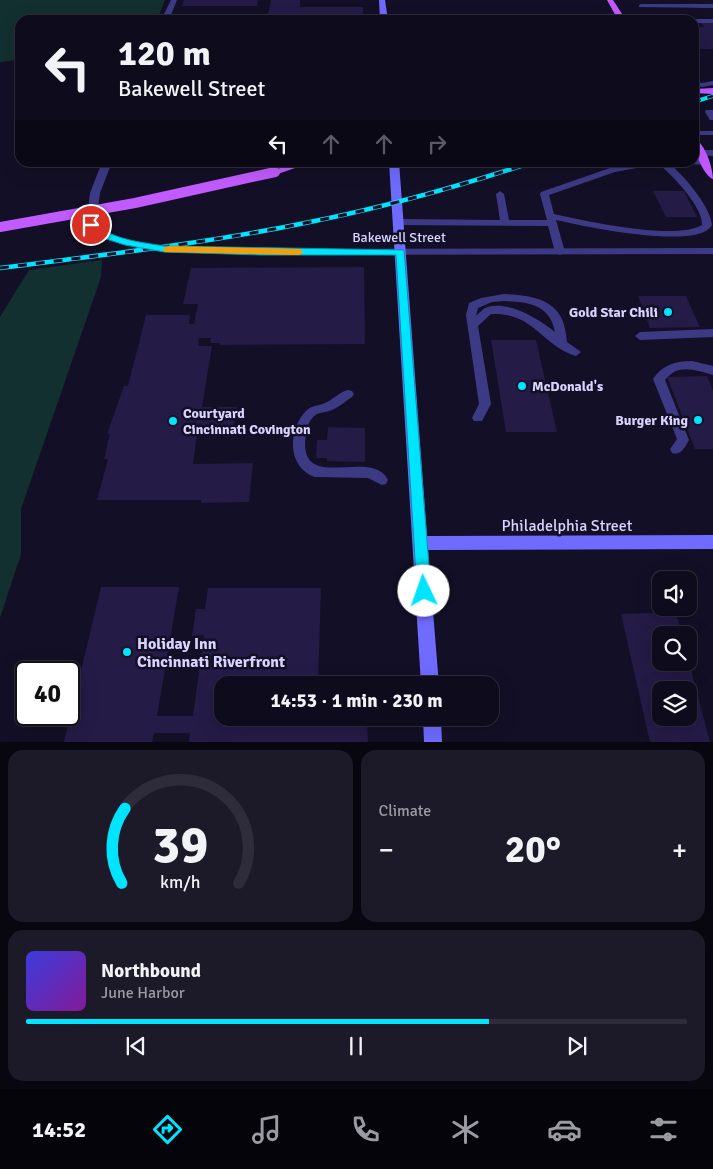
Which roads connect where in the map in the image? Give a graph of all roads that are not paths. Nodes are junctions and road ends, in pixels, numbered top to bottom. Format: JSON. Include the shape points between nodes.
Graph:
{"nodes":[{"id":1,"x":174,"y":0,"type":"edge"},
{"id":2,"x":382,"y":0,"type":"edge"},
{"id":3,"x":610,"y":0,"type":"edge"},
{"id":4,"x":642,"y":6,"type":"dead end"},
{"id":5,"x":713,"y":6,"type":"edge"},
{"id":6,"x":167,"y":15,"type":"edge"},
{"id":7,"x":384,"y":15,"type":"edge"},
{"id":8,"x":619,"y":15,"type":"edge"},
{"id":9,"x":699,"y":21,"type":"edge"},
{"id":10,"x":713,"y":21,"type":"edge"},
{"id":11,"x":713,"y":83,"type":"edge"},
{"id":12,"x":699,"y":85,"type":"edge"},
{"id":13,"x":699,"y":91,"type":"edge"},
{"id":14,"x":713,"y":91,"type":"edge"},
{"id":15,"x":713,"y":112,"type":"edge"},
{"id":16,"x":713,"y":118,"type":"edge"},
{"id":17,"x":699,"y":133,"type":"edge"},
{"id":18,"x":713,"y":133,"type":"edge"},
{"id":19,"x":699,"y":150,"type":"edge"},
{"id":20,"x":713,"y":153,"type":"edge"},
{"id":21,"x":703,"y":158,"type":"junction"},
{"id":22,"x":699,"y":160,"type":"edge"},
{"id":23,"x":105,"y":167,"type":"edge"},
{"id":24,"x":289,"y":167,"type":"edge"},
{"id":25,"x":394,"y":167,"type":"edge"},
{"id":26,"x":630,"y":167,"type":"edge"},
{"id":27,"x":667,"y":167,"type":"edge"},
{"id":28,"x":713,"y":176,"type":"edge"},
{"id":29,"x":500,"y":194,"type":"dead end"},
{"id":30,"x":552,"y":219,"type":"junction"},
{"id":31,"x":398,"y":222,"type":"junction"},
{"id":32,"x":505,"y":222,"type":"junction"},
{"id":33,"x":0,"y":227,"type":"edge"},
{"id":34,"x":713,"y":251,"type":"edge"},
{"id":35,"x":400,"y":252,"type":"junction"},
{"id":36,"x":560,"y":252,"type":"junction"},
{"id":37,"x":473,"y":325,"type":"junction"},
{"id":38,"x":713,"y":334,"type":"edge"},
{"id":39,"x":640,"y":336,"type":"dead end"},
{"id":40,"x":562,"y":344,"type":"junction"},
{"id":41,"x":576,"y":352,"type":"dead end"},
{"id":42,"x":713,"y":371,"type":"edge"},
{"id":43,"x":348,"y":394,"type":"dead end"},
{"id":44,"x":478,"y":418,"type":"dead end"},
{"id":45,"x":676,"y":450,"type":"dead end"},
{"id":46,"x":382,"y":480,"type":"dead end"},
{"id":47,"x":713,"y":542,"type":"edge"},
{"id":48,"x":422,"y":543,"type":"junction"},
{"id":49,"x":429,"y":676,"type":"edge"},
{"id":50,"x":432,"y":726,"type":"edge"},
{"id":51,"x":433,"y":742,"type":"edge"}],
"edges":[{"from":1,"to":6,"type":"street"},
{"from":2,"to":7,"type":"street"},
{"from":3,"to":8,"type":"main road"},
{"from":4,"to":5,"type":"lane"},
{"from":9,"to":10,"type":"lane"},
{"from":11,"to":12,"type":"lane"},
{"from":13,"to":14,"type":"main road"},
{"from":15,"to":16,"type":"lane","via":[[710,112]]},
{"from":17,"to":18,"type":"lane"},
{"from":19,"to":21,"type":"main road"},
{"from":20,"to":21,"type":"lane"},
{"from":21,"to":22,"type":"lane"},
{"from":21,"to":28,"type":"main road"},
{"from":23,"to":35,"type":"street","name":"Bakewell Street","via":[[95,193],[91,225],[104,235],[128,243],[164,249]]},
{"from":24,"to":33,"type":"main road","bridge":true,"via":[[212,187]]},
{"from":25,"to":31,"type":"street"},
{"from":26,"to":30,"type":"lane","via":[[544,194]]},
{"from":27,"to":30,"type":"lane","via":[[690,188],[707,224],[700,232],[628,232]]},
{"from":29,"to":32,"type":"lane"},
{"from":30,"to":32,"type":"lane"},
{"from":30,"to":36,"type":"lane"},
{"from":31,"to":32,"type":"lane"},
{"from":31,"to":35,"type":"street"},
{"from":34,"to":36,"type":"street","name":"Bakewell Street"},
{"from":35,"to":36,"type":"street","name":"Bakewell Street"},
{"from":35,"to":48,"type":"street"},
{"from":37,"to":40,"type":"lane","via":[[488,311],[509,310],[540,326]]},
{"from":37,"to":40,"type":"lane","via":[[473,306],[480,300],[531,300],[556,316]]},
{"from":37,"to":44,"type":"lane","via":[[485,404]]},
{"from":38,"to":39,"type":"lane"},
{"from":40,"to":41,"type":"lane"},
{"from":42,"to":45,"type":"lane","via":[[675,366],[664,370],[659,379],[683,440]]},
{"from":43,"to":46,"type":"lane","via":[[328,407],[313,411],[302,424],[298,446],[303,462],[315,472],[370,473]]},
{"from":47,"to":48,"type":"street","name":"Philadelphia Street"},
{"from":48,"to":49,"type":"street"},
{"from":50,"to":51,"type":"street"}]}
